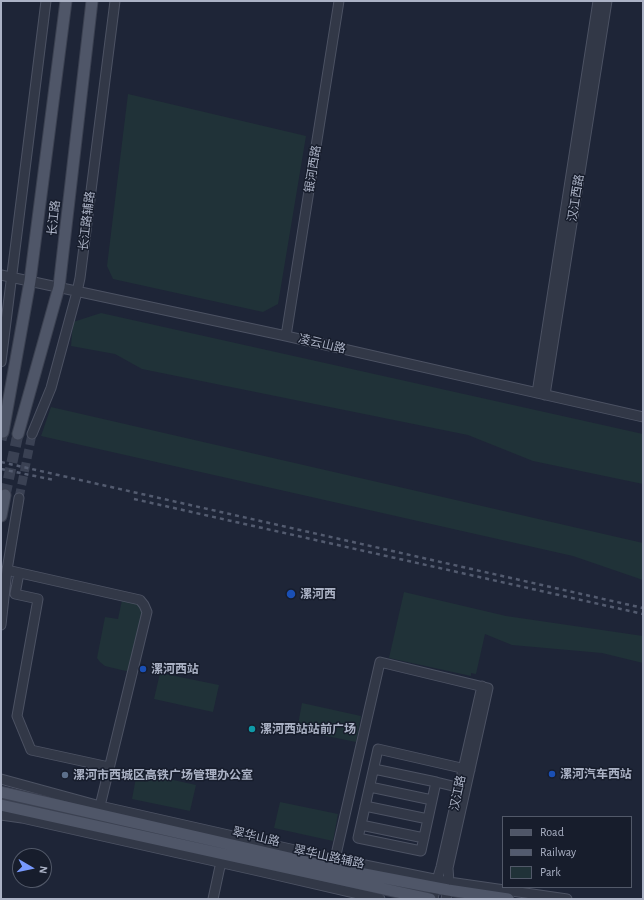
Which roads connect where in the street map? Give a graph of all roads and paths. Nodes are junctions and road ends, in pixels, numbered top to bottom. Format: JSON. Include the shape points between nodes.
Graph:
{"nodes":[{"id":1,"x":46,"y":1,"type":"edge"},
{"id":2,"x":66,"y":1,"type":"edge"},
{"id":3,"x":92,"y":1,"type":"edge"},
{"id":4,"x":114,"y":1,"type":"edge"},
{"id":5,"x":339,"y":1,"type":"edge"},
{"id":6,"x":598,"y":1,"type":"edge"},
{"id":7,"x":608,"y":1,"type":"edge"},
{"id":8,"x":1,"y":275,"type":"edge"},
{"id":9,"x":12,"y":277,"type":"junction"},
{"id":10,"x":30,"y":281,"type":"junction"},
{"id":11,"x":59,"y":288,"type":"junction"},
{"id":12,"x":77,"y":292,"type":"junction"},
{"id":13,"x":286,"y":336,"type":"junction"},
{"id":14,"x":1,"y":362,"type":"edge"},
{"id":15,"x":541,"y":394,"type":"junction"},
{"id":16,"x":643,"y":417,"type":"edge"},
{"id":17,"x":3,"y":432,"type":"dead end"},
{"id":18,"x":18,"y":434,"type":"tunnel mouth"},
{"id":19,"x":32,"y":434,"type":"tunnel mouth"},
{"id":20,"x":5,"y":495,"type":"dead end"},
{"id":21,"x":19,"y":498,"type":"tunnel mouth"},
{"id":22,"x":1,"y":516,"type":"edge"},
{"id":23,"x":7,"y":570,"type":"junction"},
{"id":24,"x":19,"y":573,"type":"junction"},
{"id":25,"x":1,"y":625,"type":"edge"},
{"id":26,"x":109,"y":767,"type":"junction"},
{"id":27,"x":374,"y":768,"type":"junction"},
{"id":28,"x":466,"y":769,"type":"junction"},
{"id":29,"x":1,"y":779,"type":"edge"},
{"id":30,"x":436,"y":782,"type":"junction"},
{"id":31,"x":370,"y":787,"type":"junction"},
{"id":32,"x":462,"y":788,"type":"junction"},
{"id":33,"x":1,"y":792,"type":"edge"},
{"id":34,"x":432,"y":800,"type":"junction"},
{"id":35,"x":1,"y":805,"type":"edge"},
{"id":36,"x":100,"y":806,"type":"junction"},
{"id":37,"x":365,"y":806,"type":"junction"},
{"id":38,"x":1,"y":815,"type":"edge"},
{"id":39,"x":428,"y":819,"type":"junction"},
{"id":40,"x":361,"y":825,"type":"junction"},
{"id":41,"x":424,"y":838,"type":"junction"},
{"id":42,"x":222,"y":858,"type":"junction"},
{"id":43,"x":335,"y":859,"type":"junction"},
{"id":44,"x":436,"y":884,"type":"junction"},
{"id":45,"x":448,"y":891,"type":"edge"},
{"id":46,"x":424,"y":898,"type":"edge"},
{"id":47,"x":213,"y":899,"type":"edge"},
{"id":48,"x":380,"y":899,"type":"edge"},
{"id":49,"x":508,"y":899,"type":"edge"},
{"id":50,"x":567,"y":899,"type":"edge"}],
"edges":[{"from":1,"to":9,"type":"street"},
{"from":2,"to":10,"type":"main road","name":"长江路"},
{"from":3,"to":11,"type":"main road","name":"长江路"},
{"from":4,"to":12,"type":"street","name":"长江路辅路"},
{"from":5,"to":13,"type":"street","name":"银河西路"},
{"from":6,"to":15,"type":"street","name":"汉江西路"},
{"from":7,"to":15,"type":"street","name":"汉江西路"},
{"from":8,"to":9,"type":"street","name":"凌云山路"},
{"from":9,"to":10,"type":"street","name":"凌云山路"},
{"from":9,"to":14,"type":"street"},
{"from":10,"to":11,"type":"street","name":"凌云山路"},
{"from":10,"to":17,"type":"main road","name":"长江路"},
{"from":11,"to":12,"type":"street","name":"凌云山路"},
{"from":11,"to":18,"type":"main road","name":"长江路"},
{"from":12,"to":13,"type":"street","name":"凌云山路"},
{"from":12,"to":19,"type":"street","name":"长江路辅路","via":[[51,388]]},
{"from":13,"to":15,"type":"street","name":"凌云山路"},
{"from":15,"to":16,"type":"street","name":"凌云山路"},
{"from":20,"to":22,"type":"main road"},
{"from":21,"to":23,"type":"street"},
{"from":23,"to":24,"type":"street"},
{"from":23,"to":25,"type":"street"},
{"from":24,"to":26,"type":"street","via":[[16,594],[38,600],[17,716],[31,750]]},
{"from":24,"to":26,"type":"street","via":[[140,600],[144,605],[147,612]]},
{"from":26,"to":36,"type":"street"},
{"from":27,"to":28,"type":"street","via":[[378,749]]},
{"from":27,"to":30,"type":"street"},
{"from":27,"to":31,"type":"street"},
{"from":28,"to":32,"type":"street","name":"汉江路"},
{"from":28,"to":43,"type":"street","name":"汉江路","via":[[485,687],[380,662]]},
{"from":29,"to":36,"type":"street","name":"翠华山路辅路"},
{"from":30,"to":32,"type":"street"},
{"from":30,"to":34,"type":"street"},
{"from":31,"to":34,"type":"street"},
{"from":31,"to":37,"type":"street"},
{"from":32,"to":44,"type":"street","name":"汉江路"},
{"from":32,"to":45,"type":"street","name":"汉江路","via":[[448,868]]},
{"from":33,"to":44,"type":"main road","name":"翠华山路","via":[[333,868]]},
{"from":34,"to":39,"type":"street"},
{"from":35,"to":42,"type":"main road","name":"翠华山路"},
{"from":36,"to":43,"type":"street","name":"翠华山路辅路"},
{"from":37,"to":39,"type":"street"},
{"from":37,"to":40,"type":"street"},
{"from":38,"to":42,"type":"street"},
{"from":39,"to":41,"type":"street"},
{"from":40,"to":41,"type":"street"},
{"from":40,"to":41,"type":"street","via":[[358,838],[421,851]]},
{"from":42,"to":46,"type":"main road","name":"翠华山路"},
{"from":42,"to":47,"type":"street"},
{"from":42,"to":48,"type":"street"},
{"from":43,"to":44,"type":"street","name":"翠华山路辅路"},
{"from":44,"to":45,"type":"main road","name":"翠华山路"},
{"from":44,"to":46,"type":"street","name":"汉江路"},
{"from":45,"to":49,"type":"main road","name":"翠华山路"},
{"from":45,"to":50,"type":"street"}]}
